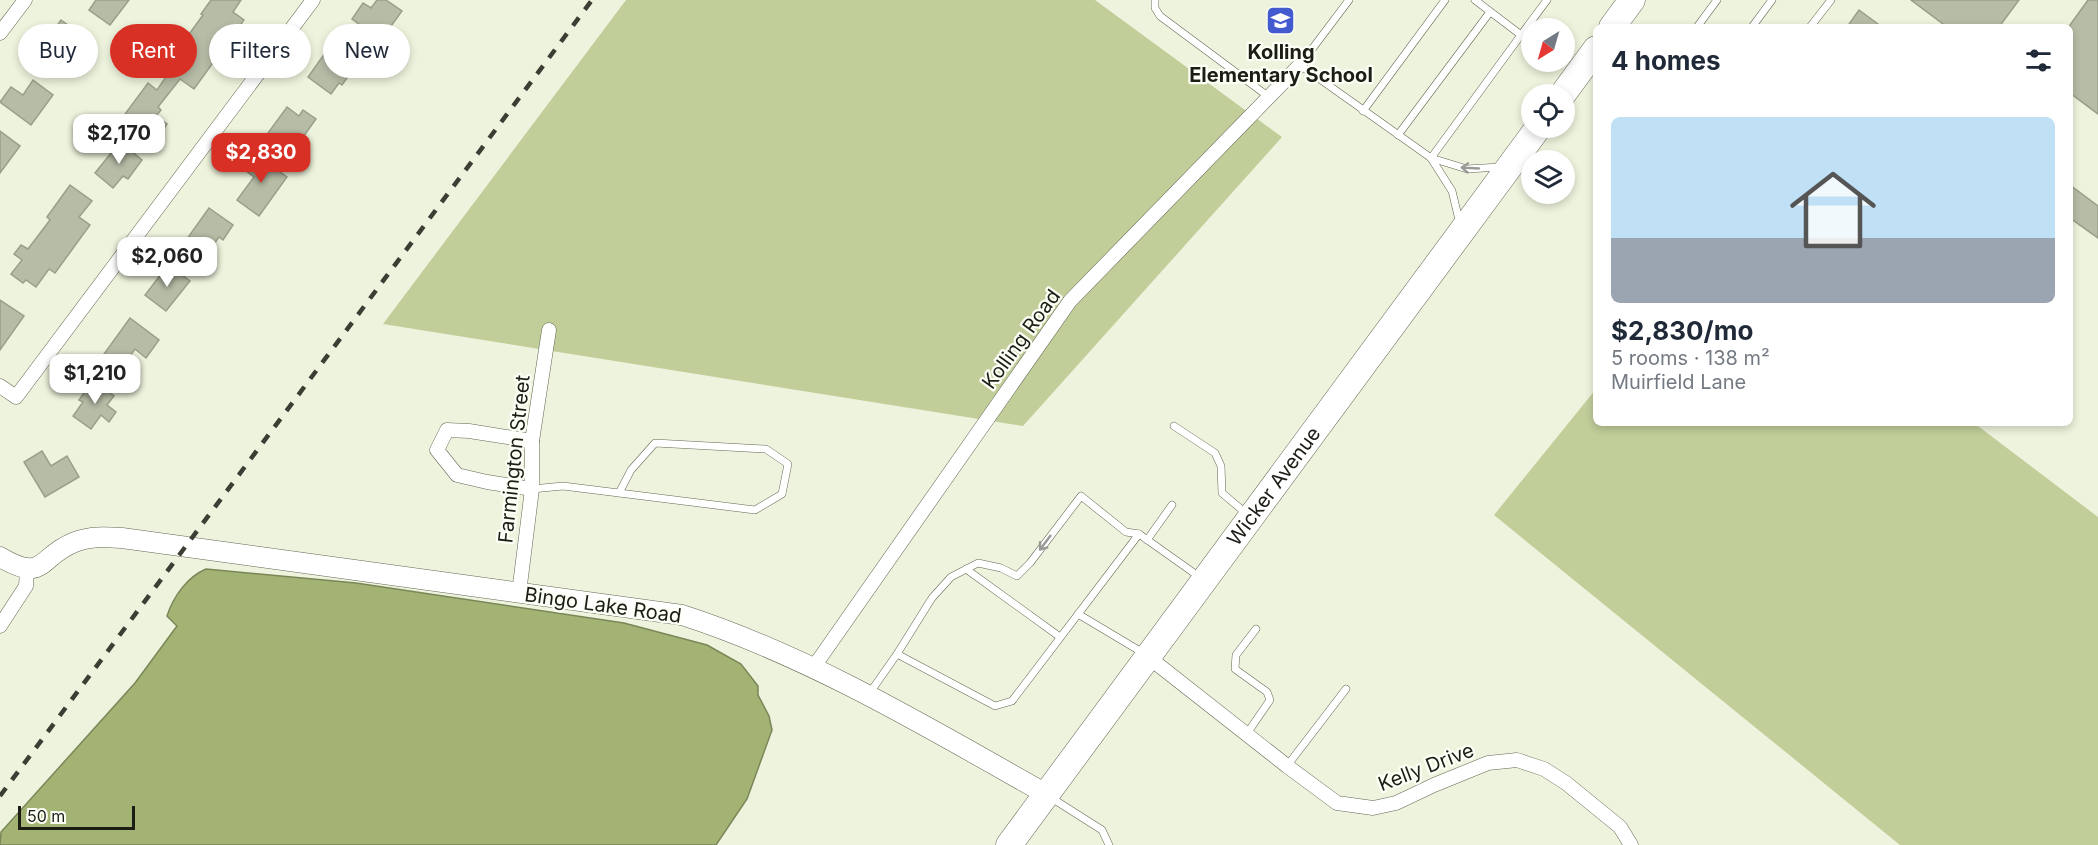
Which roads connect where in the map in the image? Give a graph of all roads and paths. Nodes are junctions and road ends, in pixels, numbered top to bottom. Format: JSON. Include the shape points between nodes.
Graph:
{"nodes":[{"id":1,"x":25,"y":0,"type":"edge"},
{"id":2,"x":313,"y":0,"type":"edge"},
{"id":3,"x":1155,"y":0,"type":"edge"},
{"id":4,"x":1349,"y":0,"type":"edge"},
{"id":5,"x":1445,"y":0,"type":"edge"},
{"id":6,"x":1474,"y":0,"type":"edge"},
{"id":7,"x":1547,"y":0,"type":"edge"},
{"id":8,"x":1632,"y":0,"type":"edge"},
{"id":9,"x":1717,"y":0,"type":"edge"},
{"id":10,"x":1772,"y":0,"type":"edge"},
{"id":11,"x":1831,"y":0,"type":"edge"},
{"id":12,"x":1490,"y":12,"type":"junction"},
{"id":13,"x":1534,"y":18,"type":"edge"},
{"id":14,"x":1614,"y":24,"type":"edge"},
{"id":15,"x":1700,"y":24,"type":"edge"},
{"id":16,"x":1754,"y":24,"type":"edge"},
{"id":17,"x":1812,"y":24,"type":"edge"},
{"id":18,"x":0,"y":33,"type":"edge"},
{"id":19,"x":1521,"y":35,"type":"joint"},
{"id":20,"x":1593,"y":53,"type":"edge"},
{"id":21,"x":1300,"y":65,"type":"junction"},
{"id":22,"x":1570,"y":84,"type":"edge"},
{"id":23,"x":1269,"y":97,"type":"junction"},
{"id":24,"x":1364,"y":111,"type":"junction"},
{"id":25,"x":1398,"y":135,"type":"junction"},
{"id":26,"x":1531,"y":138,"type":"edge"},
{"id":27,"x":1431,"y":158,"type":"junction"},
{"id":28,"x":1510,"y":166,"type":"junction"},
{"id":29,"x":1462,"y":231,"type":"junction"},
{"id":30,"x":549,"y":330,"type":"dead end"},
{"id":31,"x":0,"y":386,"type":"edge"},
{"id":32,"x":1174,"y":426,"type":"dead end"},
{"id":33,"x":532,"y":441,"type":"junction"},
{"id":34,"x":532,"y":489,"type":"junction"},
{"id":35,"x":619,"y":493,"type":"junction"},
{"id":36,"x":1173,"y":505,"type":"dead end"},
{"id":37,"x":1250,"y":517,"type":"junction"},
{"id":38,"x":1140,"y":534,"type":"junction"},
{"id":39,"x":1147,"y":540,"type":"junction"},
{"id":40,"x":0,"y":557,"type":"edge"},
{"id":41,"x":27,"y":569,"type":"junction"},
{"id":42,"x":966,"y":569,"type":"junction"},
{"id":43,"x":1203,"y":580,"type":"junction"},
{"id":44,"x":519,"y":593,"type":"junction"},
{"id":45,"x":1077,"y":614,"type":"junction"},
{"id":46,"x":0,"y":626,"type":"edge"},
{"id":47,"x":1256,"y":629,"type":"dead end"},
{"id":48,"x":1060,"y":637,"type":"junction"},
{"id":49,"x":897,"y":654,"type":"junction"},
{"id":50,"x":1147,"y":656,"type":"junction"},
{"id":51,"x":813,"y":668,"type":"junction"},
{"id":52,"x":1346,"y":689,"type":"dead end"},
{"id":53,"x":867,"y":696,"type":"junction"},
{"id":54,"x":1246,"y":735,"type":"junction"},
{"id":55,"x":1287,"y":766,"type":"junction"},
{"id":56,"x":1046,"y":794,"type":"junction"},
{"id":57,"x":1009,"y":845,"type":"edge"},
{"id":58,"x":1109,"y":845,"type":"edge"},
{"id":59,"x":1632,"y":845,"type":"edge"}],
"edges":[{"from":1,"to":18,"type":"street"},
{"from":2,"to":31,"type":"street","via":[[16,397]]},
{"from":3,"to":23,"type":"lane","via":[[1160,16]]},
{"from":4,"to":21,"type":"lane"},
{"from":5,"to":24,"type":"lane"},
{"from":6,"to":12,"type":"lane"},
{"from":7,"to":13,"type":"lane"},
{"from":8,"to":14,"type":"highway"},
{"from":9,"to":15,"type":"lane"},
{"from":10,"to":16,"type":"lane"},
{"from":11,"to":17,"type":"lane"},
{"from":12,"to":19,"type":"lane"},
{"from":12,"to":25,"type":"lane"},
{"from":19,"to":27,"type":"lane"},
{"from":20,"to":22,"type":"highway"},
{"from":21,"to":23,"type":"street","name":"Kolling Road"},
{"from":21,"to":24,"type":"lane"},
{"from":23,"to":51,"type":"street","name":"Kolling Road","via":[[1070,301]]},
{"from":24,"to":25,"type":"lane"},
{"from":25,"to":27,"type":"lane"},
{"from":26,"to":28,"type":"highway","name":"Wicker Avenue"},
{"from":28,"to":27,"type":"lane","one_way":true,"via":[[1467,169]]},
{"from":27,"to":29,"type":"lane","via":[[1452,191]]},
{"from":28,"to":29,"type":"highway","name":"Wicker Avenue"},
{"from":29,"to":37,"type":"highway","name":"Wicker Avenue"},
{"from":30,"to":33,"type":"street","name":"Farmington Street"},
{"from":32,"to":37,"type":"lane","via":[[1215,453],[1221,466],[1222,493]]},
{"from":33,"to":34,"type":"street","name":"Farmington Street"},
{"from":33,"to":34,"type":"street","via":[[447,430],[437,450],[457,475]]},
{"from":34,"to":35,"type":"lane","via":[[563,486]]},
{"from":34,"to":44,"type":"street","name":"Farmington Street"},
{"from":35,"to":35,"type":"lane","via":[[755,510],[782,494],[788,464],[766,449],[655,443],[631,470]]},
{"from":36,"to":39,"type":"lane"},
{"from":37,"to":43,"type":"highway","name":"Wicker Avenue"},
{"from":38,"to":39,"type":"lane"},
{"from":38,"to":42,"type":"lane","one_way":true,"via":[[1126,532],[1081,496],[1017,576],[978,563]]},
{"from":38,"to":45,"type":"lane"},
{"from":39,"to":43,"type":"lane"},
{"from":40,"to":41,"type":"street"},
{"from":41,"to":44,"type":"street","name":"Bingo Lake Road","via":[[36,568],[79,540],[103,537]]},
{"from":41,"to":46,"type":"street","via":[[26,586]]},
{"from":42,"to":48,"type":"lane"},
{"from":42,"to":49,"type":"lane","via":[[951,577],[932,598]]},
{"from":43,"to":50,"type":"highway","name":"Wicker Avenue"},
{"from":44,"to":51,"type":"street","name":"Bingo Lake Road","via":[[682,615],[720,627]]},
{"from":45,"to":48,"type":"lane"},
{"from":45,"to":50,"type":"lane"},
{"from":47,"to":54,"type":"lane","via":[[1236,655],[1235,669],[1267,692],[1270,700]]},
{"from":48,"to":49,"type":"lane","via":[[1012,701],[995,706]]},
{"from":49,"to":53,"type":"lane"},
{"from":50,"to":54,"type":"street","name":"Kelly Drive"},
{"from":50,"to":56,"type":"highway","name":"Wicker Avenue"},
{"from":51,"to":53,"type":"street","name":"Bingo Lake Road"},
{"from":52,"to":55,"type":"lane"},
{"from":53,"to":56,"type":"street","name":"Bingo Lake Road"},
{"from":54,"to":55,"type":"street","name":"Kelly Drive"},
{"from":55,"to":59,"type":"street","name":"Kelly Drive","via":[[1337,803],[1373,808],[1396,803],[1488,763],[1517,760],[1544,769],[1566,783],[1620,827]]},
{"from":56,"to":57,"type":"highway","name":"Wicker Avenue"},
{"from":56,"to":58,"type":"lane","via":[[1102,830]]}]}
